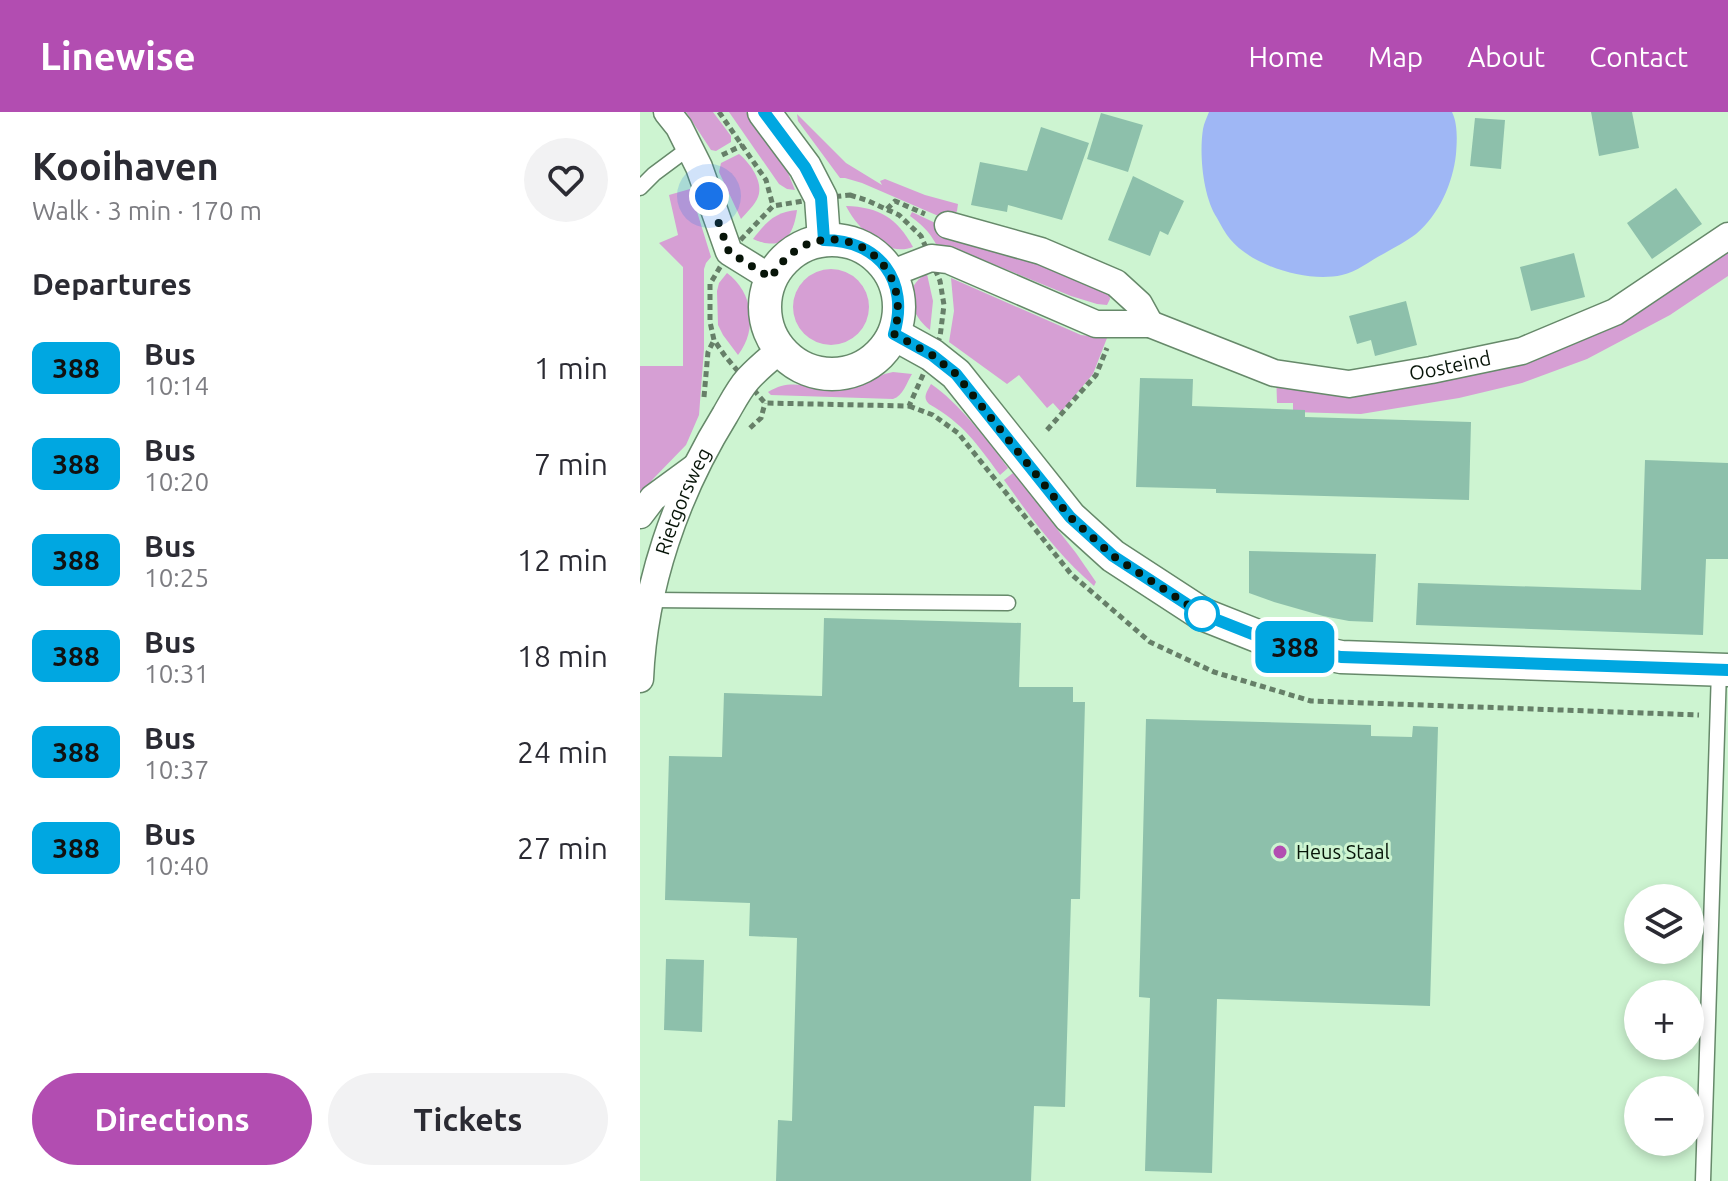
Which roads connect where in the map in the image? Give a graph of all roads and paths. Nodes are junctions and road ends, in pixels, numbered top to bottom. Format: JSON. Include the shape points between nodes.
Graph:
{"nodes":[{"id":1,"x":667,"y":112,"type":"edge"},
{"id":2,"x":719,"y":112,"type":"edge"},
{"id":3,"x":764,"y":112,"type":"edge"},
{"id":4,"x":689,"y":148,"type":"junction"},
{"id":5,"x":640,"y":188,"type":"edge"},
{"id":6,"x":821,"y":198,"type":"junction"},
{"id":7,"x":773,"y":206,"type":"junction"},
{"id":8,"x":887,"y":209,"type":"junction"},
{"id":9,"x":948,"y":225,"type":"joint"},
{"id":10,"x":1728,"y":236,"type":"edge"},
{"id":11,"x":824,"y":240,"type":"junction"},
{"id":12,"x":729,"y":252,"type":"junction"},
{"id":13,"x":931,"y":258,"type":"junction"},
{"id":14,"x":890,"y":274,"type":"junction"},
{"id":15,"x":771,"y":278,"type":"junction"},
{"id":16,"x":1150,"y":324,"type":"junction"},
{"id":17,"x":1116,"y":325,"type":"junction"},
{"id":18,"x":894,"y":334,"type":"junction"},
{"id":19,"x":780,"y":350,"type":"junction"},
{"id":20,"x":932,"y":355,"type":"junction"},
{"id":21,"x":746,"y":381,"type":"junction"},
{"id":22,"x":1047,"y":430,"type":"dead end"},
{"id":23,"x":697,"y":465,"type":"junction"},
{"id":24,"x":640,"y":515,"type":"edge"},
{"id":25,"x":650,"y":600,"type":"junction"},
{"id":26,"x":1008,"y":603,"type":"dead end"},
{"id":27,"x":1724,"y":670,"type":"edge"},
{"id":28,"x":640,"y":679,"type":"edge"},
{"id":29,"x":1703,"y":1181,"type":"edge"}],
"edges":[{"from":1,"to":4,"type":"street"},
{"from":2,"to":7,"type":"path","via":[[766,180]]},
{"from":3,"to":6,"type":"street"},
{"from":4,"to":5,"type":"lane"},
{"from":4,"to":12,"type":"street"},
{"from":6,"to":7,"type":"path"},
{"from":6,"to":8,"type":"path","via":[[850,195]]},
{"from":6,"to":11,"type":"street"},
{"from":7,"to":12,"type":"path"},
{"from":8,"to":9,"type":"path","via":[[895,201]]},
{"from":8,"to":13,"type":"path","via":[[921,236]]},
{"from":9,"to":16,"type":"street","via":[[1041,251],[1116,283],[1139,304]]},
{"from":10,"to":16,"type":"street","name":"Oosteind","via":[[1615,312],[1522,351],[1349,384],[1274,373]]},
{"from":11,"to":14,"type":"street","via":[[862,247]]},
{"from":11,"to":15,"type":"street","via":[[793,252]]},
{"from":12,"to":15,"type":"street"},
{"from":12,"to":21,"type":"path","via":[[710,284],[710,322],[714,340]]},
{"from":13,"to":14,"type":"street"},
{"from":13,"to":17,"type":"street","name":"Oosteind","via":[[948,260],[1096,324]]},
{"from":13,"to":20,"type":"path","via":[[944,305]]},
{"from":14,"to":18,"type":"street","via":[[899,303]]},
{"from":15,"to":19,"type":"street","via":[[765,315]]},
{"from":16,"to":17,"type":"street","name":"Oosteind"},
{"from":17,"to":22,"type":"path","via":[[1096,375]]},
{"from":18,"to":19,"type":"street","via":[[869,364],[841,374],[803,368]]},
{"from":18,"to":20,"type":"street"},
{"from":19,"to":21,"type":"street","name":"Rietgorsweg"},
{"from":20,"to":21,"type":"path","via":[[909,406],[765,403]]},
{"from":20,"to":27,"type":"street","via":[[956,374],[1070,517],[1113,556],[1202,614],[1275,643],[1341,657]]},
{"from":21,"to":23,"type":"street","name":"Rietgorsweg"},
{"from":23,"to":24,"type":"street","via":[[653,498]]},
{"from":23,"to":25,"type":"street","name":"Rietgorsweg","via":[[662,552]]},
{"from":25,"to":26,"type":"lane"},
{"from":25,"to":28,"type":"street","name":"Rietgorsweg"},
{"from":27,"to":29,"type":"lane"}]}
